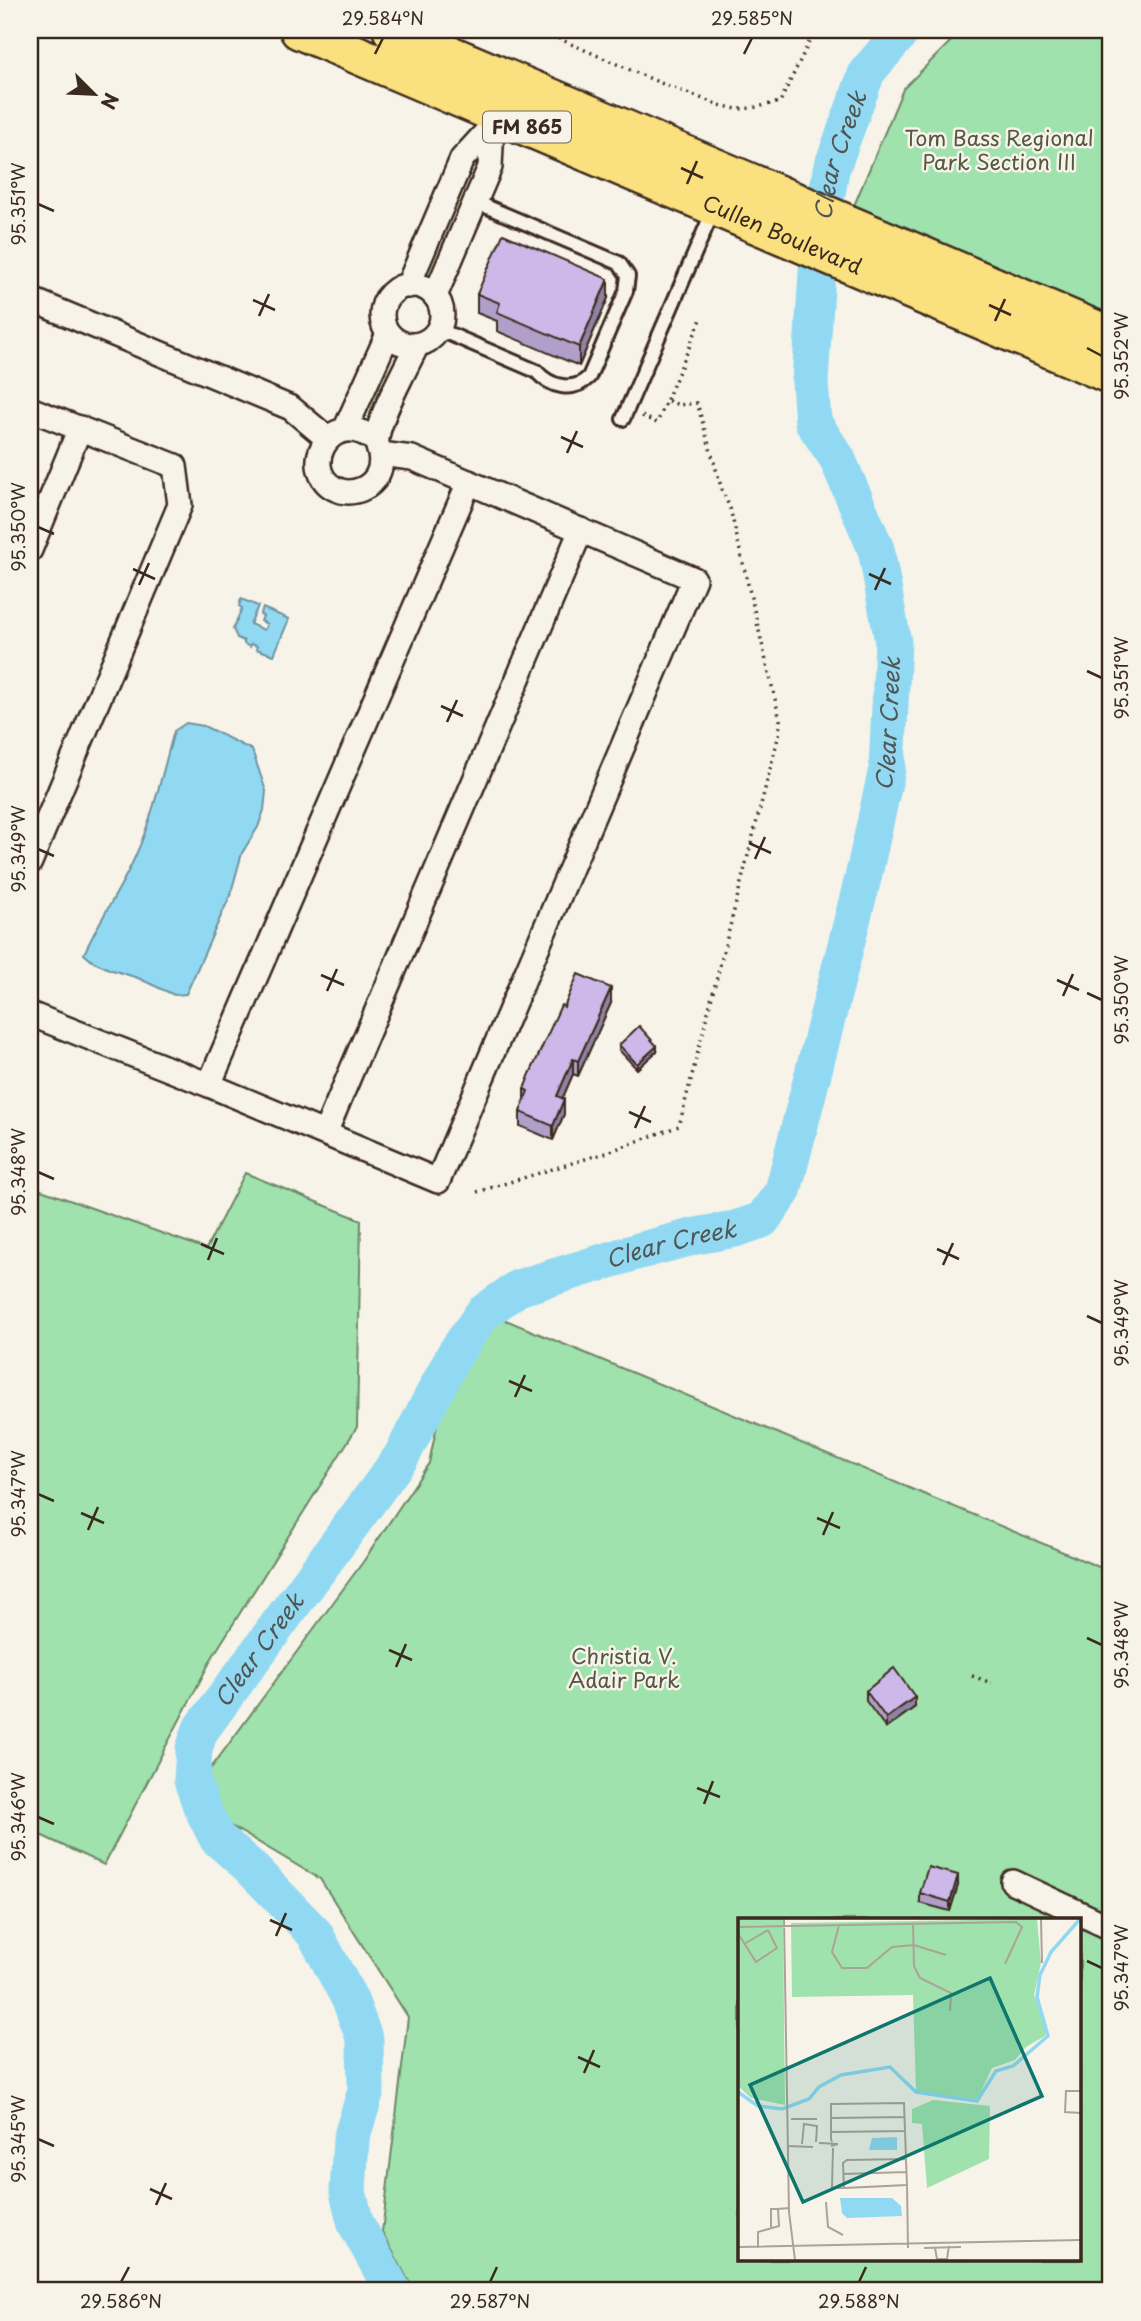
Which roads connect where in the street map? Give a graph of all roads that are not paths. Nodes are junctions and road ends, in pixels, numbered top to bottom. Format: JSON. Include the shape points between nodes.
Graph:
{"nodes":[{"id":1,"x":299,"y":30,"type":"edge"},
{"id":2,"x":392,"y":30,"type":"edge"},
{"id":3,"x":511,"y":81,"type":"junction"},
{"id":4,"x":495,"y":120,"type":"junction"},
{"id":5,"x":477,"y":202,"type":"junction"},
{"id":6,"x":714,"y":207,"type":"junction"},
{"id":7,"x":408,"y":286,"type":"junction"},
{"id":8,"x":435,"y":296,"type":"junction"},
{"id":9,"x":30,"y":299,"type":"edge"},
{"id":10,"x":438,"y":329,"type":"junction"},
{"id":11,"x":388,"y":334,"type":"junction"},
{"id":12,"x":1111,"y":336,"type":"edge"},
{"id":13,"x":417,"y":345,"type":"junction"},
{"id":14,"x":1111,"y":375,"type":"edge"},
{"id":15,"x":30,"y":409,"type":"edge"},
{"id":16,"x":623,"y":419,"type":"dead end"},
{"id":17,"x":80,"y":428,"type":"junction"},
{"id":18,"x":337,"y":435,"type":"junction"},
{"id":19,"x":378,"y":448,"type":"junction"},
{"id":20,"x":469,"y":482,"type":"junction"},
{"id":21,"x":581,"y":530,"type":"junction"},
{"id":22,"x":30,"y":550,"type":"edge"},
{"id":23,"x":30,"y":862,"type":"edge"},
{"id":24,"x":30,"y":1014,"type":"edge"},
{"id":25,"x":209,"y":1085,"type":"junction"},
{"id":26,"x":325,"y":1133,"type":"junction"},
{"id":27,"x":1013,"y":1882,"type":"dead end"},
{"id":28,"x":1111,"y":1928,"type":"edge"}],
"edges":[{"from":1,"to":4,"type":"main road","name":"Cullen Boulevard","number":"FM 865"},
{"from":2,"to":3,"type":"main road","name":"Cullen Boulevard","number":"FM 865"},
{"from":3,"to":4,"type":"street"},
{"from":3,"to":12,"type":"main road","name":"Cullen Boulevard","number":"FM 865"},
{"from":4,"to":5,"type":"street","via":[[490,167]]},
{"from":4,"to":6,"type":"main road","name":"Cullen Boulevard","number":"FM 865"},
{"from":4,"to":7,"type":"street","via":[[462,159]]},
{"from":5,"to":8,"type":"street"},
{"from":5,"to":10,"type":"lane","via":[[619,263],[626,270],[628,283],[589,377],[577,384],[557,386],[536,371]]},
{"from":6,"to":14,"type":"main road","name":"Cullen Boulevard","number":"FM 865"},
{"from":6,"to":16,"type":"lane"},
{"from":7,"to":8,"type":"street","via":[[422,287]]},
{"from":7,"to":11,"type":"street","via":[[394,291],[383,306]]},
{"from":8,"to":10,"type":"street","via":[[442,317]]},
{"from":9,"to":18,"type":"street","via":[[291,408]]},
{"from":10,"to":13,"type":"street"},
{"from":11,"to":13,"type":"street","via":[[406,345]]},
{"from":11,"to":18,"type":"street"},
{"from":13,"to":19,"type":"street","via":[[383,419]]},
{"from":15,"to":17,"type":"street"},
{"from":17,"to":22,"type":"street"},
{"from":17,"to":23,"type":"street","via":[[175,466],[180,505]]},
{"from":18,"to":19,"type":"street","via":[[359,430]]},
{"from":18,"to":19,"type":"street","via":[[320,454],[319,465],[328,483],[337,489],[357,491],[374,481],[379,471]]},
{"from":19,"to":20,"type":"street"},
{"from":20,"to":21,"type":"street"},
{"from":20,"to":25,"type":"street"},
{"from":21,"to":26,"type":"street"},
{"from":21,"to":26,"type":"street","via":[[694,579],[438,1181]]},
{"from":24,"to":25,"type":"street"},
{"from":25,"to":26,"type":"street"},
{"from":27,"to":28,"type":"street"}]}
